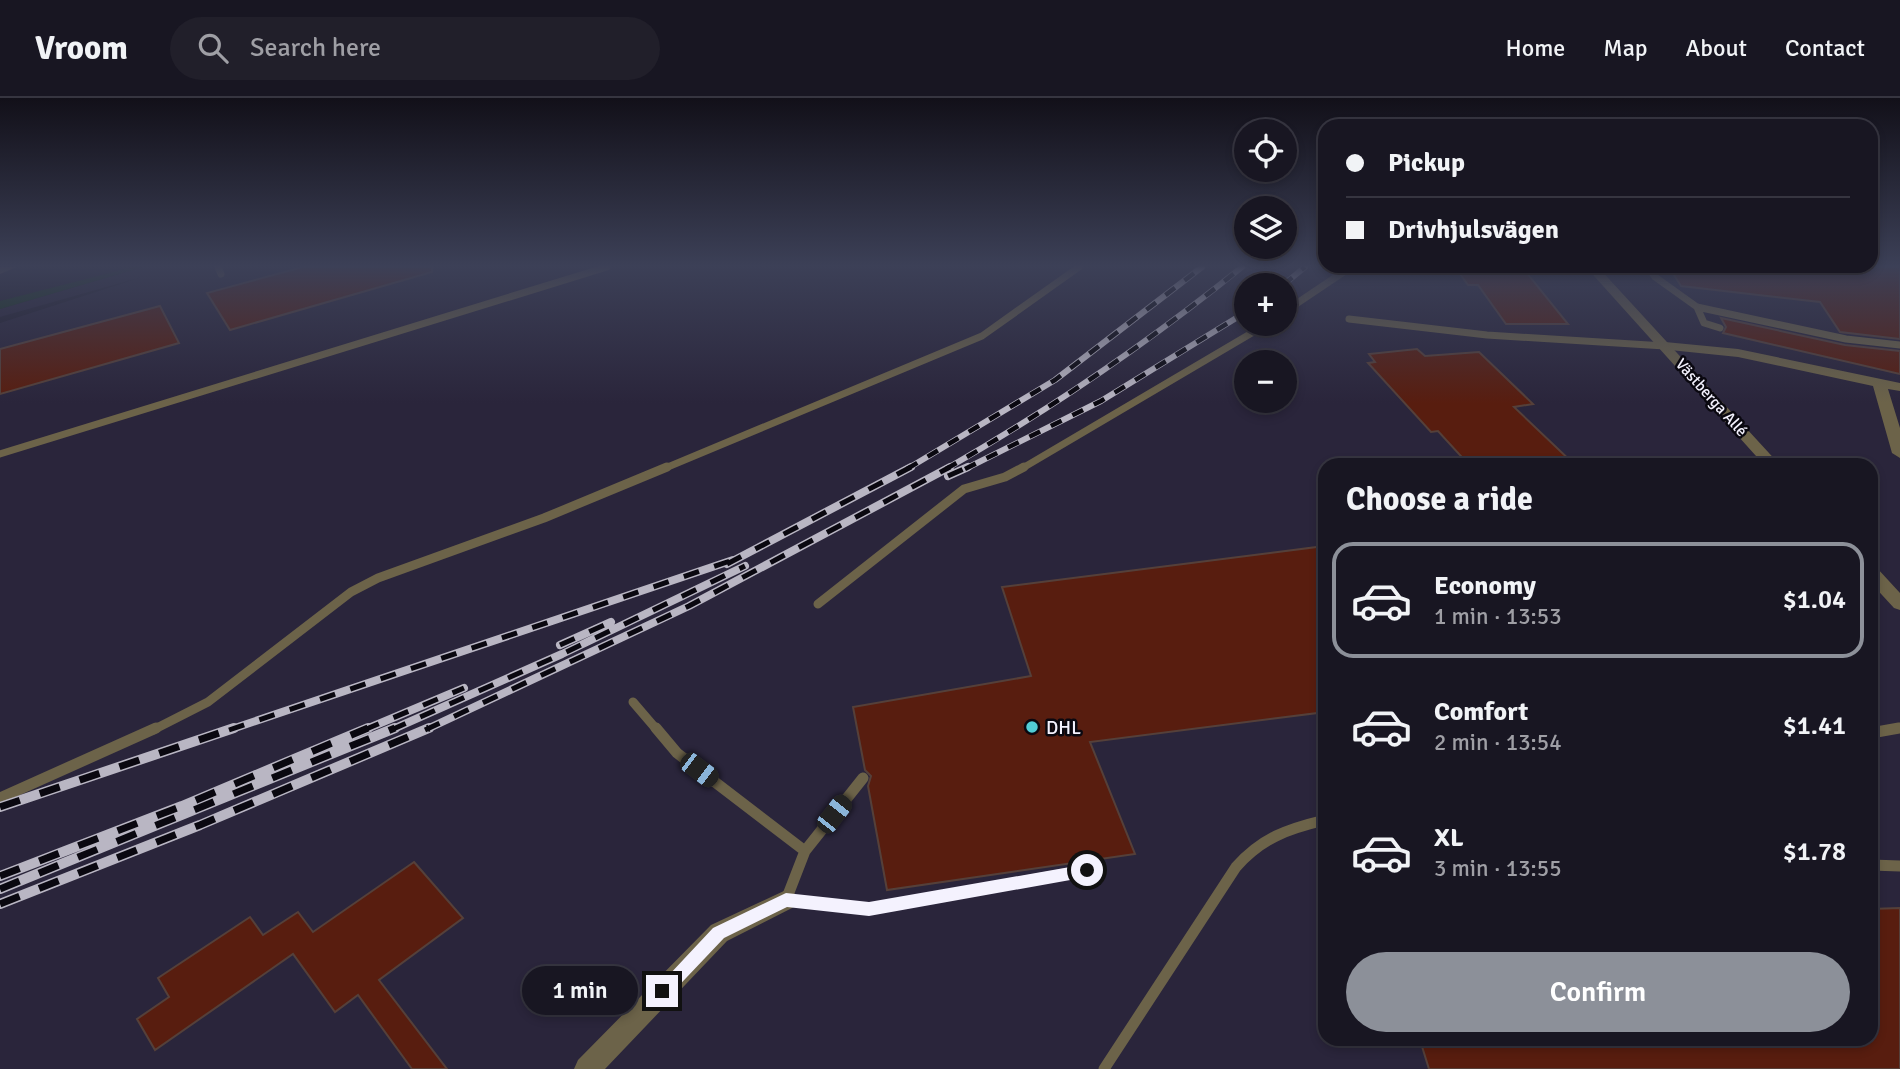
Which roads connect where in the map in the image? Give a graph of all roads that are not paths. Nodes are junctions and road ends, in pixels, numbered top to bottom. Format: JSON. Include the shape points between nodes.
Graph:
{"nodes":[{"id":1,"x":460,"y":312,"type":"edge"},
{"id":2,"x":1015,"y":312,"type":"edge"},
{"id":3,"x":1634,"y":312,"type":"edge"},
{"id":4,"x":1699,"y":312,"type":"edge"},
{"id":5,"x":1722,"y":312,"type":"edge"},
{"id":6,"x":1349,"y":319,"type":"dead end"},
{"id":7,"x":1720,"y":328,"type":"dead end"},
{"id":8,"x":1247,"y":336,"type":"edge"},
{"id":9,"x":1900,"y":345,"type":"edge"},
{"id":10,"x":1665,"y":346,"type":"junction"},
{"id":11,"x":1879,"y":382,"type":"junction"},
{"id":12,"x":1900,"y":387,"type":"edge"},
{"id":13,"x":1899,"y":448,"type":"edge"},
{"id":14,"x":0,"y":454,"type":"edge"},
{"id":15,"x":1767,"y":458,"type":"edge"},
{"id":16,"x":1878,"y":580,"type":"edge"},
{"id":17,"x":818,"y":604,"type":"dead end"},
{"id":18,"x":1900,"y":604,"type":"edge"},
{"id":19,"x":633,"y":702,"type":"dead end"},
{"id":20,"x":1900,"y":728,"type":"edge"},
{"id":21,"x":1878,"y":732,"type":"edge"},
{"id":22,"x":863,"y":778,"type":"dead end"},
{"id":23,"x":0,"y":798,"type":"edge"},
{"id":24,"x":1318,"y":822,"type":"edge"},
{"id":25,"x":805,"y":851,"type":"junction"},
{"id":26,"x":1878,"y":865,"type":"edge"},
{"id":27,"x":1900,"y":866,"type":"edge"},
{"id":28,"x":1087,"y":870,"type":"dead end"},
{"id":29,"x":786,"y":900,"type":"junction"},
{"id":30,"x":587,"y":1069,"type":"edge"},
{"id":31,"x":1104,"y":1069,"type":"edge"}],
"edges":[{"from":1,"to":14,"type":"lane"},
{"from":2,"to":23,"type":"lane","via":[[982,336],[544,518],[378,578],[351,592],[208,702]]},
{"from":3,"to":10,"type":"street","name":"Västberga Allé"},
{"from":4,"to":7,"type":"lane","via":[[1704,323]]},
{"from":5,"to":9,"type":"lane","via":[[1846,339]]},
{"from":6,"to":10,"type":"lane","via":[[1488,335]]},
{"from":8,"to":17,"type":"lane","via":[[1050,453],[1005,477],[964,489]]},
{"from":10,"to":11,"type":"street","via":[[1738,353]]},
{"from":10,"to":15,"type":"street","name":"Västberga Allé"},
{"from":11,"to":12,"type":"street"},
{"from":11,"to":13,"type":"street"},
{"from":16,"to":18,"type":"street"},
{"from":19,"to":25,"type":"lane","via":[[677,753]]},
{"from":20,"to":21,"type":"lane"},
{"from":22,"to":25,"type":"lane"},
{"from":24,"to":31,"type":"lane","via":[[1272,832],[1236,867]]},
{"from":25,"to":29,"type":"lane"},
{"from":26,"to":27,"type":"lane"},
{"from":28,"to":29,"type":"lane","via":[[869,909]]},
{"from":29,"to":30,"type":"street","via":[[719,933]]}]}
